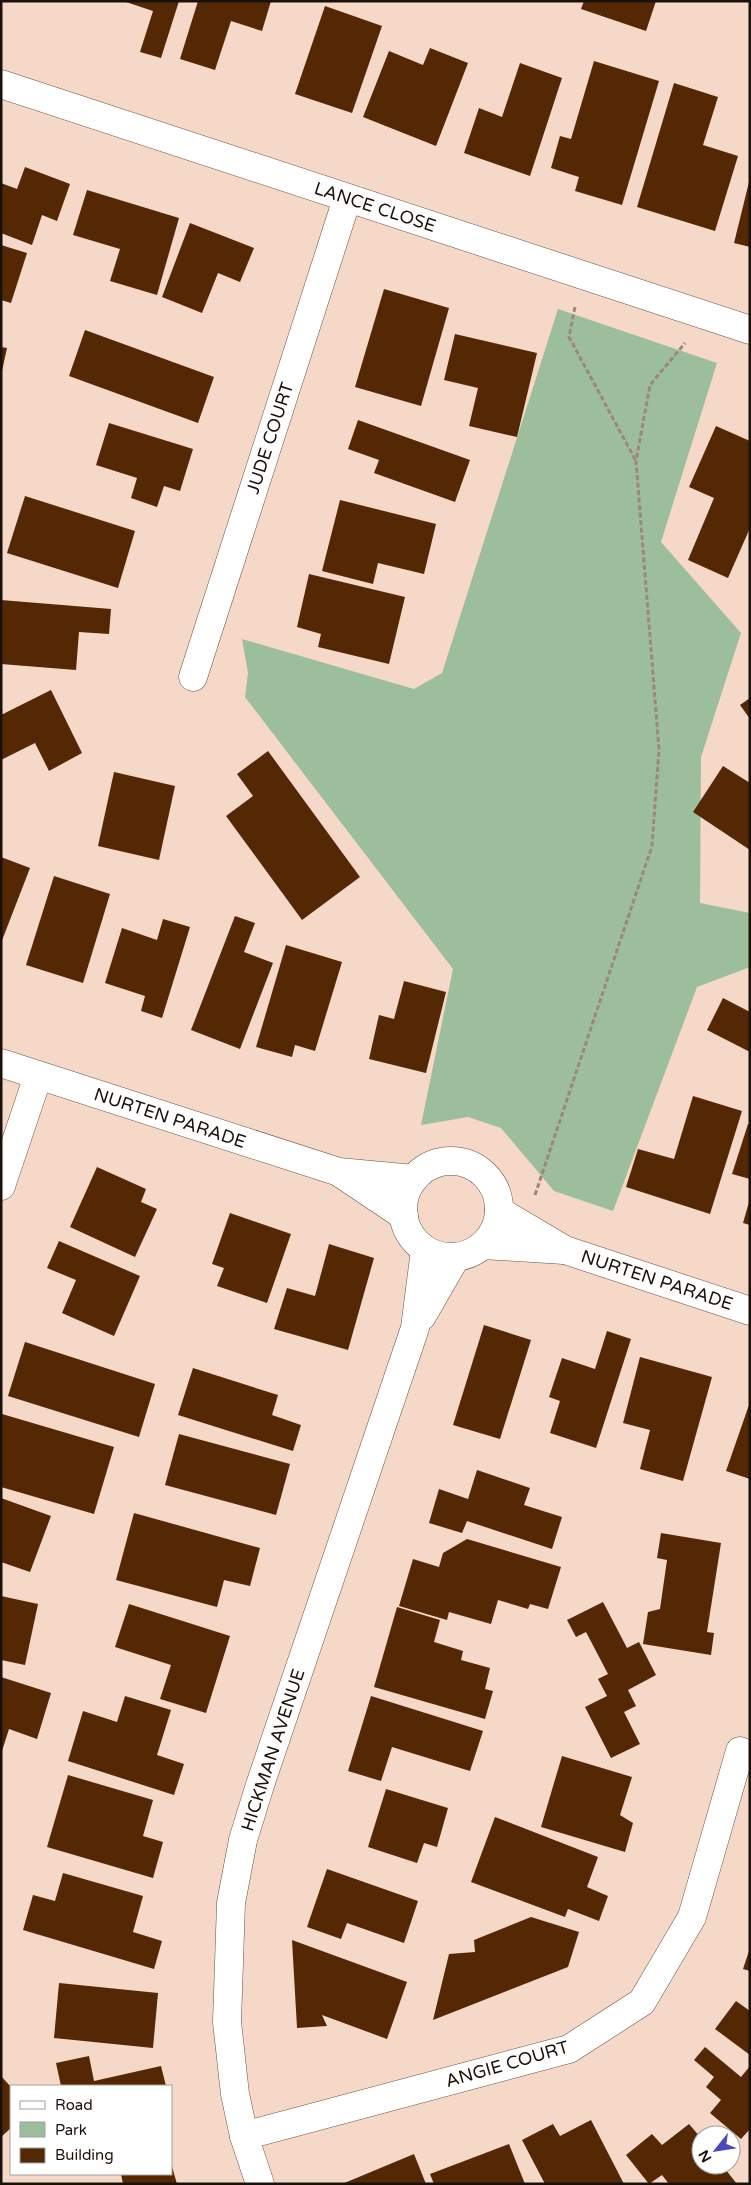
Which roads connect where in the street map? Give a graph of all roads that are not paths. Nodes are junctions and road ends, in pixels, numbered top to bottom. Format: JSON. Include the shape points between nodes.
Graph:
{"nodes":[{"id":1,"x":1,"y":84,"type":"edge"},
{"id":2,"x":347,"y":199,"type":"junction"},
{"id":3,"x":750,"y":330,"type":"edge"},
{"id":4,"x":193,"y":677,"type":"dead end"},
{"id":5,"x":1,"y":1063,"type":"edge"},
{"id":6,"x":38,"y":1076,"type":"junction"},
{"id":7,"x":339,"y":1172,"type":"junction"},
{"id":8,"x":414,"y":1179,"type":"junction"},
{"id":9,"x":1,"y":1186,"type":"edge"},
{"id":10,"x":499,"y":1211,"type":"junction"},
{"id":11,"x":404,"y":1216,"type":"junction"},
{"id":12,"x":483,"y":1245,"type":"junction"},
{"id":13,"x":425,"y":1250,"type":"junction"},
{"id":14,"x":565,"y":1250,"type":"junction"},
{"id":15,"x":456,"y":1257,"type":"junction"},
{"id":16,"x":750,"y":1311,"type":"edge"},
{"id":17,"x":415,"y":1328,"type":"junction"},
{"id":18,"x":740,"y":1751,"type":"dead end"},
{"id":19,"x":244,"y":2136,"type":"junction"},
{"id":20,"x":260,"y":2184,"type":"edge"}],
"edges":[{"from":1,"to":2,"type":"street","name":"LANCE CLOSE"},
{"from":2,"to":3,"type":"street","name":"LANCE CLOSE"},
{"from":2,"to":4,"type":"street","name":"JUDE COURT"},
{"from":5,"to":6,"type":"street","name":"NURTEN PARADE"},
{"from":6,"to":7,"type":"street","name":"NURTEN PARADE"},
{"from":6,"to":9,"type":"street"},
{"from":7,"to":8,"type":"street","name":"NURTEN PARADE"},
{"from":7,"to":11,"type":"street","name":"NURTEN PARADE"},
{"from":8,"to":10,"type":"street","via":[[438,1163],[468,1164],[491,1183]]},
{"from":8,"to":11,"type":"street","via":[[403,1203]]},
{"from":10,"to":12,"type":"street","via":[[491,1235]]},
{"from":10,"to":14,"type":"street","name":"NURTEN PARADE"},
{"from":11,"to":13,"type":"street","via":[[411,1235]]},
{"from":12,"to":14,"type":"street","name":"NURTEN PARADE"},
{"from":12,"to":15,"type":"street"},
{"from":13,"to":15,"type":"street","via":[[440,1256]]},
{"from":13,"to":17,"type":"street","name":"HICKMAN AVENUE"},
{"from":14,"to":16,"type":"street","name":"NURTEN PARADE"},
{"from":15,"to":17,"type":"street","name":"HICKMAN AVENUE"},
{"from":17,"to":19,"type":"street","name":"HICKMAN AVENUE","via":[[243,1840],[231,1903],[227,2022]]},
{"from":18,"to":19,"type":"street","name":"ANGIE COURT","via":[[692,1918],[642,2002],[568,2049]]},
{"from":19,"to":20,"type":"street","name":"HICKMAN AVENUE"}]}
